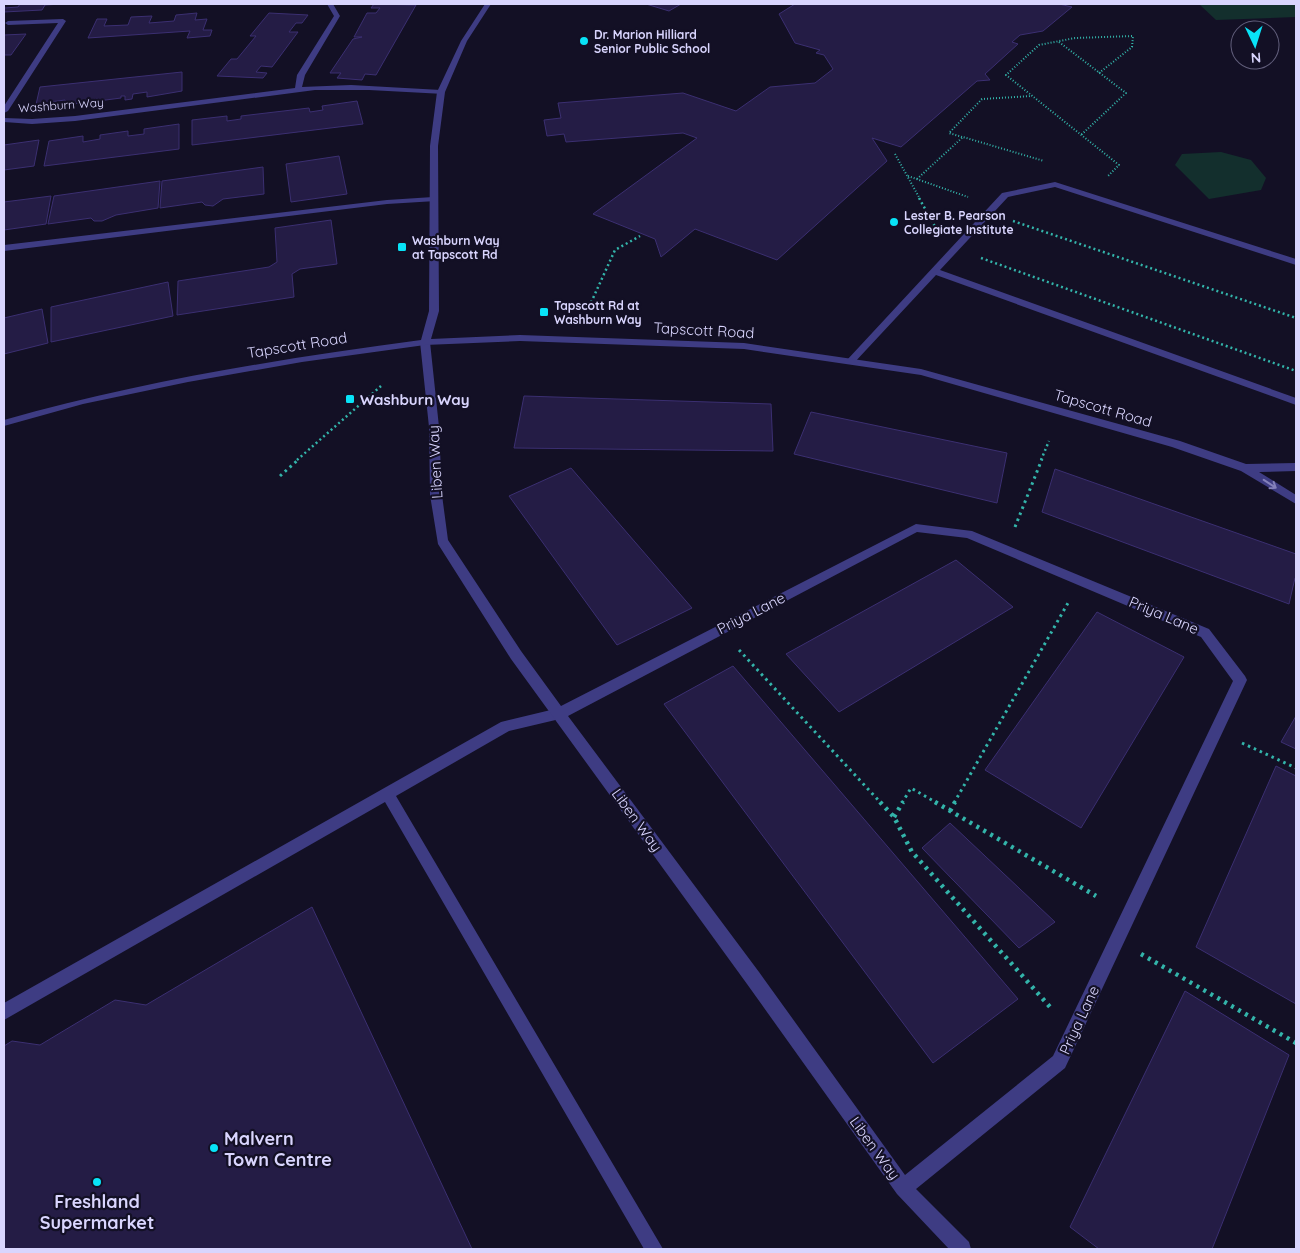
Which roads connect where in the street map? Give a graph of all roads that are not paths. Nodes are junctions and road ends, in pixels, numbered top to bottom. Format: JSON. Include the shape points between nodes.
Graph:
{"nodes":[{"id":1,"x":330,"y":4,"type":"edge"},
{"id":2,"x":488,"y":4,"type":"edge"},
{"id":3,"x":8,"y":23,"type":"dead end"},
{"id":4,"x":298,"y":90,"type":"junction"},
{"id":5,"x":441,"y":92,"type":"junction"},
{"id":6,"x":4,"y":111,"type":"edge"},
{"id":7,"x":4,"y":120,"type":"edge"},
{"id":8,"x":433,"y":199,"type":"junction"},
{"id":9,"x":4,"y":248,"type":"edge"},
{"id":10,"x":1296,"y":262,"type":"edge"},
{"id":11,"x":935,"y":271,"type":"junction"},
{"id":12,"x":425,"y":342,"type":"junction"},
{"id":13,"x":850,"y":362,"type":"junction"},
{"id":14,"x":1296,"y":402,"type":"edge"},
{"id":15,"x":4,"y":423,"type":"edge"},
{"id":16,"x":1296,"y":467,"type":"edge"},
{"id":17,"x":1245,"y":468,"type":"junction"},
{"id":18,"x":1296,"y":500,"type":"edge"},
{"id":19,"x":559,"y":714,"type":"junction"},
{"id":20,"x":387,"y":793,"type":"junction"},
{"id":21,"x":4,"y":1012,"type":"edge"},
{"id":22,"x":903,"y":1188,"type":"junction"},
{"id":23,"x":654,"y":1249,"type":"edge"},
{"id":24,"x":962,"y":1249,"type":"edge"}],
"edges":[{"from":1,"to":4,"type":"street","via":[[337,16],[301,75]]},
{"from":2,"to":5,"type":"street","via":[[464,40]]},
{"from":3,"to":6,"type":"street","name":"Washburn Way","via":[[62,20]]},
{"from":4,"to":5,"type":"street","name":"Washburn Way","via":[[345,87]]},
{"from":4,"to":7,"type":"street","name":"Washburn Way","via":[[65,120]]},
{"from":5,"to":8,"type":"street","via":[[434,146]]},
{"from":8,"to":9,"type":"street"},
{"from":8,"to":12,"type":"street","via":[[434,311]]},
{"from":10,"to":11,"type":"street","via":[[1055,184],[1005,195]]},
{"from":11,"to":13,"type":"street"},
{"from":11,"to":14,"type":"street"},
{"from":12,"to":13,"type":"street","name":"Tapscott Road","via":[[520,338],[744,346]]},
{"from":12,"to":15,"type":"street","name":"Tapscott Road","via":[[302,359],[188,380],[83,401]]},
{"from":12,"to":19,"type":"street","name":"Liben Way","via":[[442,541],[516,655]]},
{"from":13,"to":17,"type":"street","name":"Tapscott Road","via":[[921,372],[1176,444]]},
{"from":16,"to":17,"type":"street","name":"Tapscott Road"},
{"from":17,"to":18,"type":"street","name":"Tapscott Road","one_way":true},
{"from":19,"to":20,"type":"street","name":"Priya Lane","via":[[506,726]]},
{"from":19,"to":22,"type":"street","name":"Liben Way"},
{"from":19,"to":22,"type":"street","name":"Priya Lane","via":[[916,528],[968,534],[1206,633],[1240,680],[1059,1062]]},
{"from":20,"to":21,"type":"street","name":"Priya Lane"},
{"from":20,"to":23,"type":"street"},
{"from":22,"to":24,"type":"street","name":"Liben Way"}]}
